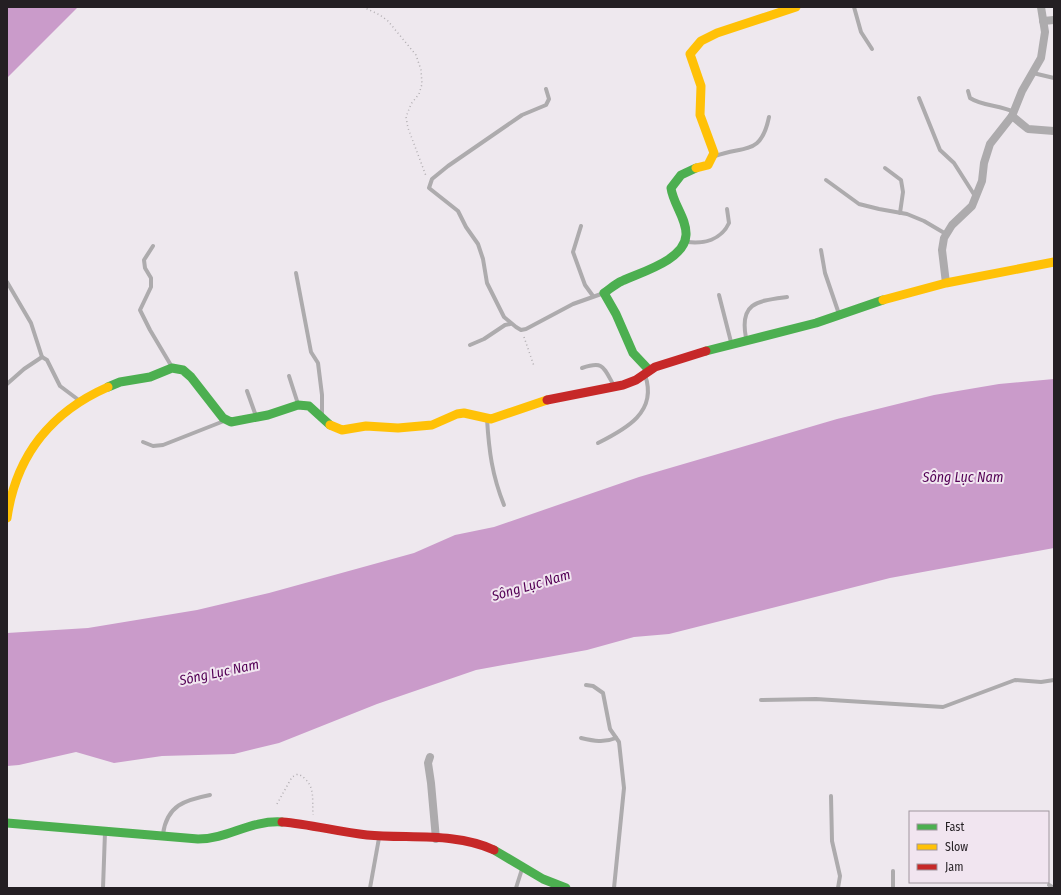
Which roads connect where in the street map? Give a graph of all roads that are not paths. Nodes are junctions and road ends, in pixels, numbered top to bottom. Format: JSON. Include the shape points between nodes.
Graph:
{"nodes":[{"id":1,"x":796,"y":7,"type":"edge"},
{"id":2,"x":854,"y":7,"type":"edge"},
{"id":3,"x":1041,"y":7,"type":"edge"},
{"id":4,"x":1054,"y":20,"type":"edge"},
{"id":5,"x":1043,"y":21,"type":"junction"},
{"id":6,"x":872,"y":49,"type":"dead end"},
{"id":7,"x":1034,"y":73,"type":"junction"},
{"id":8,"x":1054,"y":78,"type":"edge"},
{"id":9,"x":546,"y":89,"type":"dead end"},
{"id":10,"x":968,"y":91,"type":"dead end"},
{"id":11,"x":919,"y":98,"type":"dead end"},
{"id":12,"x":1013,"y":114,"type":"junction"},
{"id":13,"x":769,"y":117,"type":"dead end"},
{"id":14,"x":1054,"y":131,"type":"edge"},
{"id":15,"x":713,"y":157,"type":"junction"},
{"id":16,"x":885,"y":168,"type":"dead end"},
{"id":17,"x":826,"y":180,"type":"dead end"},
{"id":18,"x":976,"y":198,"type":"junction"},
{"id":19,"x":727,"y":209,"type":"dead end"},
{"id":20,"x":900,"y":213,"type":"junction"},
{"id":21,"x":581,"y":226,"type":"dead end"},
{"id":22,"x":946,"y":234,"type":"junction"},
{"id":23,"x":684,"y":242,"type":"junction"},
{"id":24,"x":153,"y":246,"type":"dead end"},
{"id":25,"x":821,"y":250,"type":"dead end"},
{"id":26,"x":1054,"y":262,"type":"edge"},
{"id":27,"x":296,"y":274,"type":"dead end"},
{"id":28,"x":7,"y":282,"type":"edge"},
{"id":29,"x":946,"y":283,"type":"junction"},
{"id":30,"x":604,"y":293,"type":"junction"},
{"id":31,"x":719,"y":295,"type":"dead end"},
{"id":32,"x":593,"y":296,"type":"junction"},
{"id":33,"x":787,"y":297,"type":"dead end"},
{"id":34,"x":839,"y":314,"type":"junction"},
{"id":35,"x":510,"y":324,"type":"junction"},
{"id":36,"x":746,"y":341,"type":"junction"},
{"id":37,"x":731,"y":344,"type":"junction"},
{"id":38,"x":470,"y":345,"type":"dead end"},
{"id":39,"x":42,"y":357,"type":"junction"},
{"id":40,"x":172,"y":368,"type":"junction"},
{"id":41,"x":582,"y":368,"type":"dead end"},
{"id":42,"x":647,"y":371,"type":"junction"},
{"id":43,"x":289,"y":376,"type":"dead end"},
{"id":44,"x":7,"y":384,"type":"edge"},
{"id":45,"x":615,"y":386,"type":"junction"},
{"id":46,"x":247,"y":391,"type":"dead end"},
{"id":47,"x":81,"y":401,"type":"junction"},
{"id":48,"x":298,"y":405,"type":"junction"},
{"id":49,"x":257,"y":418,"type":"junction"},
{"id":50,"x":322,"y":418,"type":"junction"},
{"id":51,"x":487,"y":418,"type":"junction"},
{"id":52,"x":226,"y":420,"type":"junction"},
{"id":53,"x":143,"y":442,"type":"dead end"},
{"id":54,"x":598,"y":443,"type":"dead end"},
{"id":55,"x":504,"y":505,"type":"dead end"},
{"id":56,"x":7,"y":518,"type":"edge"},
{"id":57,"x":1054,"y":680,"type":"edge"},
{"id":58,"x":586,"y":685,"type":"dead end"},
{"id":59,"x":761,"y":700,"type":"dead end"},
{"id":60,"x":581,"y":738,"type":"dead end"},
{"id":61,"x":616,"y":738,"type":"junction"},
{"id":62,"x":430,"y":757,"type":"dead end"},
{"id":63,"x":210,"y":795,"type":"dead end"},
{"id":64,"x":831,"y":796,"type":"dead end"},
{"id":65,"x":7,"y":823,"type":"edge"},
{"id":66,"x":105,"y":831,"type":"junction"},
{"id":67,"x":379,"y":835,"type":"junction"},
{"id":68,"x":162,"y":836,"type":"junction"},
{"id":69,"x":436,"y":839,"type":"junction"},
{"id":70,"x":522,"y":867,"type":"junction"},
{"id":71,"x":893,"y":871,"type":"dead end"},
{"id":72,"x":1049,"y":885,"type":"dead end"},
{"id":73,"x":103,"y":888,"type":"edge"},
{"id":74,"x":370,"y":888,"type":"edge"},
{"id":75,"x":516,"y":888,"type":"edge"},
{"id":76,"x":565,"y":888,"type":"edge"},
{"id":77,"x":614,"y":888,"type":"edge"},
{"id":78,"x":838,"y":888,"type":"edge"},
{"id":79,"x":893,"y":888,"type":"edge"},
{"id":80,"x":1054,"y":888,"type":"edge"}],
"edges":[{"from":1,"to":15,"type":"street","via":[[717,33],[701,41],[692,50],[691,61],[701,86],[700,115],[712,146]]},
{"from":2,"to":6,"type":"lane","via":[[861,32]]},
{"from":3,"to":5,"type":"street"},
{"from":4,"to":5,"type":"street"},
{"from":5,"to":7,"type":"street","via":[[1045,32],[1042,52]]},
{"from":7,"to":8,"type":"lane"},
{"from":7,"to":12,"type":"street","via":[[1022,91]]},
{"from":9,"to":35,"type":"lane","via":[[549,99],[546,105],[522,115],[448,166],[429,183],[430,190],[458,211],[478,244],[484,259],[487,283]]},
{"from":10,"to":12,"type":"lane","via":[[970,98],[999,105]]},
{"from":11,"to":18,"type":"lane","via":[[940,150],[954,163]]},
{"from":12,"to":14,"type":"street","via":[[1028,129]]},
{"from":12,"to":18,"type":"street","via":[[990,144]]},
{"from":13,"to":15,"type":"lane","via":[[763,137],[756,146],[728,151]]},
{"from":15,"to":23,"type":"street","via":[[708,165],[676,177],[671,188],[685,230]]},
{"from":16,"to":20,"type":"lane","via":[[901,180]]},
{"from":17,"to":20,"type":"lane","via":[[859,204]]},
{"from":18,"to":22,"type":"street","via":[[969,210]]},
{"from":19,"to":23,"type":"lane","via":[[729,223],[722,234],[706,242]]},
{"from":20,"to":22,"type":"lane","via":[[924,221]]},
{"from":21,"to":32,"type":"lane","via":[[573,252],[585,285]]},
{"from":22,"to":29,"type":"street","via":[[942,250]]},
{"from":23,"to":30,"type":"street","via":[[677,253],[668,259],[624,280]]},
{"from":24,"to":40,"type":"lane","via":[[144,260],[151,278],[151,286],[140,310]]},
{"from":25,"to":34,"type":"lane","via":[[825,273]]},
{"from":26,"to":29,"type":"street"},
{"from":27,"to":50,"type":"lane","via":[[311,352],[318,363]]},
{"from":28,"to":39,"type":"lane","via":[[31,323]]},
{"from":29,"to":34,"type":"street"},
{"from":30,"to":32,"type":"lane"},
{"from":30,"to":42,"type":"street","via":[[633,353]]},
{"from":31,"to":37,"type":"lane"},
{"from":32,"to":35,"type":"lane","via":[[526,329],[521,330]]},
{"from":33,"to":36,"type":"lane","via":[[762,300],[752,307],[744,320]]},
{"from":34,"to":36,"type":"street","via":[[816,323]]},
{"from":35,"to":38,"type":"lane"},
{"from":36,"to":37,"type":"street"},
{"from":37,"to":42,"type":"street"},
{"from":39,"to":44,"type":"lane"},
{"from":39,"to":47,"type":"lane","via":[[47,360],[60,386]]},
{"from":40,"to":47,"type":"street","via":[[150,377],[120,382]]},
{"from":40,"to":52,"type":"street","via":[[183,370],[191,377]]},
{"from":41,"to":45,"type":"lane","via":[[595,364],[601,366]]},
{"from":42,"to":45,"type":"street","via":[[632,382]]},
{"from":42,"to":54,"type":"lane","via":[[649,393],[642,412],[613,435]]},
{"from":43,"to":48,"type":"lane"},
{"from":45,"to":51,"type":"street","via":[[553,398],[500,417]]},
{"from":46,"to":49,"type":"lane"},
{"from":47,"to":56,"type":"street","via":[[49,427],[27,455]]},
{"from":48,"to":49,"type":"street"},
{"from":48,"to":50,"type":"street","via":[[309,406]]},
{"from":49,"to":52,"type":"street","via":[[231,422]]},
{"from":50,"to":51,"type":"street","via":[[342,430],[366,426],[398,428],[432,425],[464,413]]},
{"from":51,"to":55,"type":"lane","via":[[495,482]]},
{"from":52,"to":53,"type":"lane","via":[[162,445],[153,446]]},
{"from":57,"to":59,"type":"lane","via":[[1015,680],[943,707],[816,699]]},
{"from":58,"to":61,"type":"lane","via":[[593,686],[603,693],[610,729]]},
{"from":60,"to":61,"type":"lane","via":[[607,742]]},
{"from":61,"to":77,"type":"lane","via":[[621,754],[624,788]]},
{"from":62,"to":69,"type":"street","via":[[428,763]]},
{"from":63,"to":68,"type":"lane","via":[[186,800],[172,810]]},
{"from":64,"to":78,"type":"lane","via":[[832,841],[840,876]]},
{"from":65,"to":66,"type":"street"},
{"from":66,"to":68,"type":"street"},
{"from":66,"to":73,"type":"lane"},
{"from":67,"to":68,"type":"street","via":[[267,822],[256,823],[219,837],[195,839]]},
{"from":67,"to":69,"type":"street"},
{"from":67,"to":74,"type":"lane"},
{"from":69,"to":70,"type":"street","via":[[477,845],[503,854]]},
{"from":70,"to":75,"type":"lane"},
{"from":70,"to":76,"type":"street"},
{"from":71,"to":79,"type":"lane"},
{"from":72,"to":80,"type":"lane"}]}
